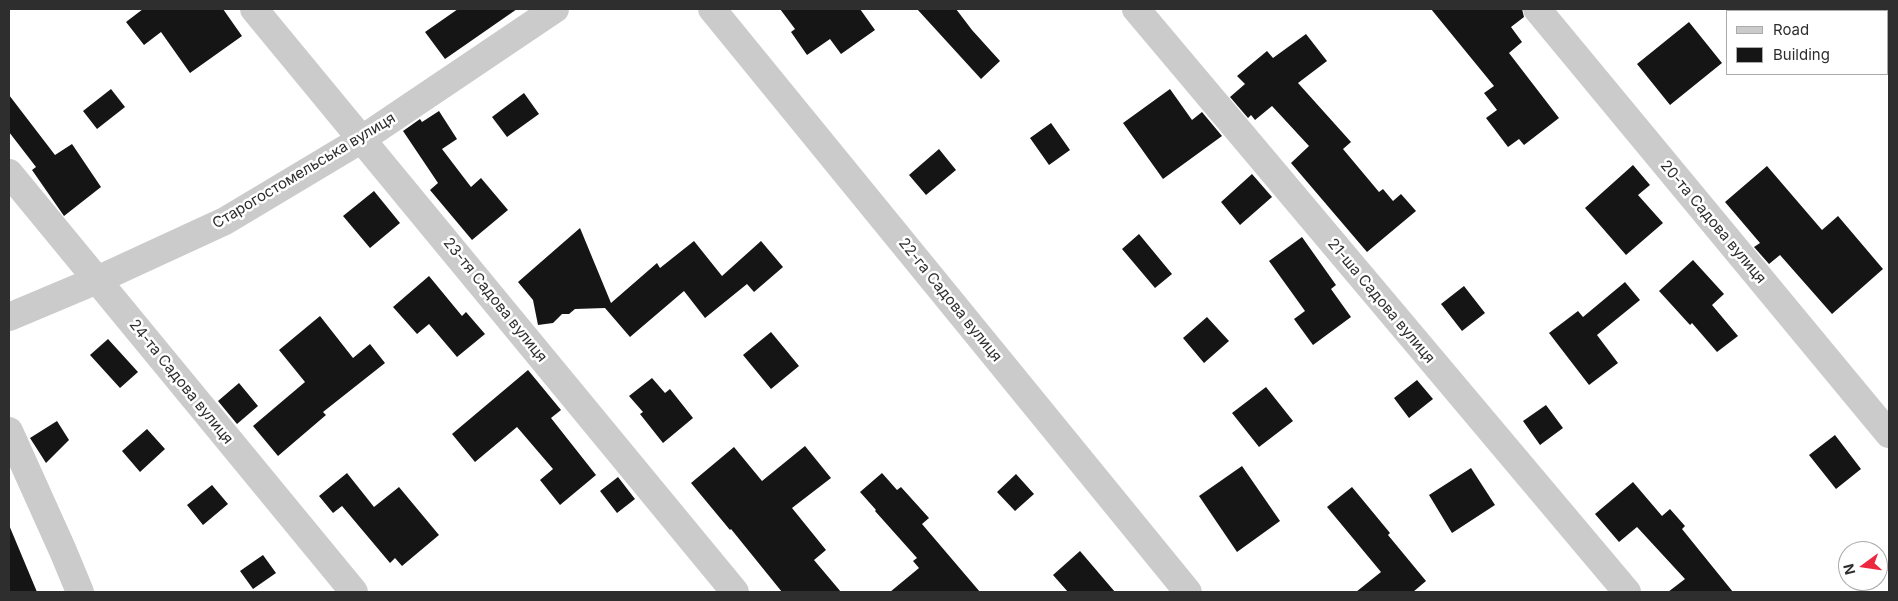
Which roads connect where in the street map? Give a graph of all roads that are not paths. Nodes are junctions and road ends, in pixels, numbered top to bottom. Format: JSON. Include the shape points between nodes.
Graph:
{"nodes":[{"id":1,"x":254,"y":9,"type":"edge"},
{"id":2,"x":555,"y":9,"type":"edge"},
{"id":3,"x":712,"y":9,"type":"edge"},
{"id":4,"x":1136,"y":9,"type":"edge"},
{"id":5,"x":1537,"y":9,"type":"edge"},
{"id":6,"x":362,"y":138,"type":"junction"},
{"id":7,"x":9,"y":173,"type":"edge"},
{"id":8,"x":97,"y":280,"type":"junction"},
{"id":9,"x":9,"y":317,"type":"edge"},
{"id":10,"x":9,"y":431,"type":"edge"},
{"id":11,"x":1889,"y":434,"type":"edge"},
{"id":12,"x":80,"y":592,"type":"edge"},
{"id":13,"x":354,"y":592,"type":"edge"},
{"id":14,"x":735,"y":592,"type":"edge"},
{"id":15,"x":1188,"y":592,"type":"edge"},
{"id":16,"x":1627,"y":592,"type":"edge"}],
"edges":[{"from":1,"to":6,"type":"street","name":"23-тя Садова вулиця"},
{"from":2,"to":6,"type":"street","name":"Старогостомельська вулиця"},
{"from":3,"to":15,"type":"street","name":"22-га Садова вулиця"},
{"from":4,"to":16,"type":"street","name":"21-ша Садова вулиця"},
{"from":5,"to":11,"type":"street","name":"20-та Садова вулиця"},
{"from":6,"to":8,"type":"street","name":"Старогостомельська вулиця","via":[[225,221]]},
{"from":6,"to":14,"type":"street","name":"23-тя Садова вулиця"},
{"from":7,"to":8,"type":"street","name":"24-та Садова вулиця"},
{"from":8,"to":9,"type":"street","name":"Старогостомельська вулиця"},
{"from":8,"to":13,"type":"street","name":"24-та Садова вулиця"},
{"from":10,"to":12,"type":"street"}]}
